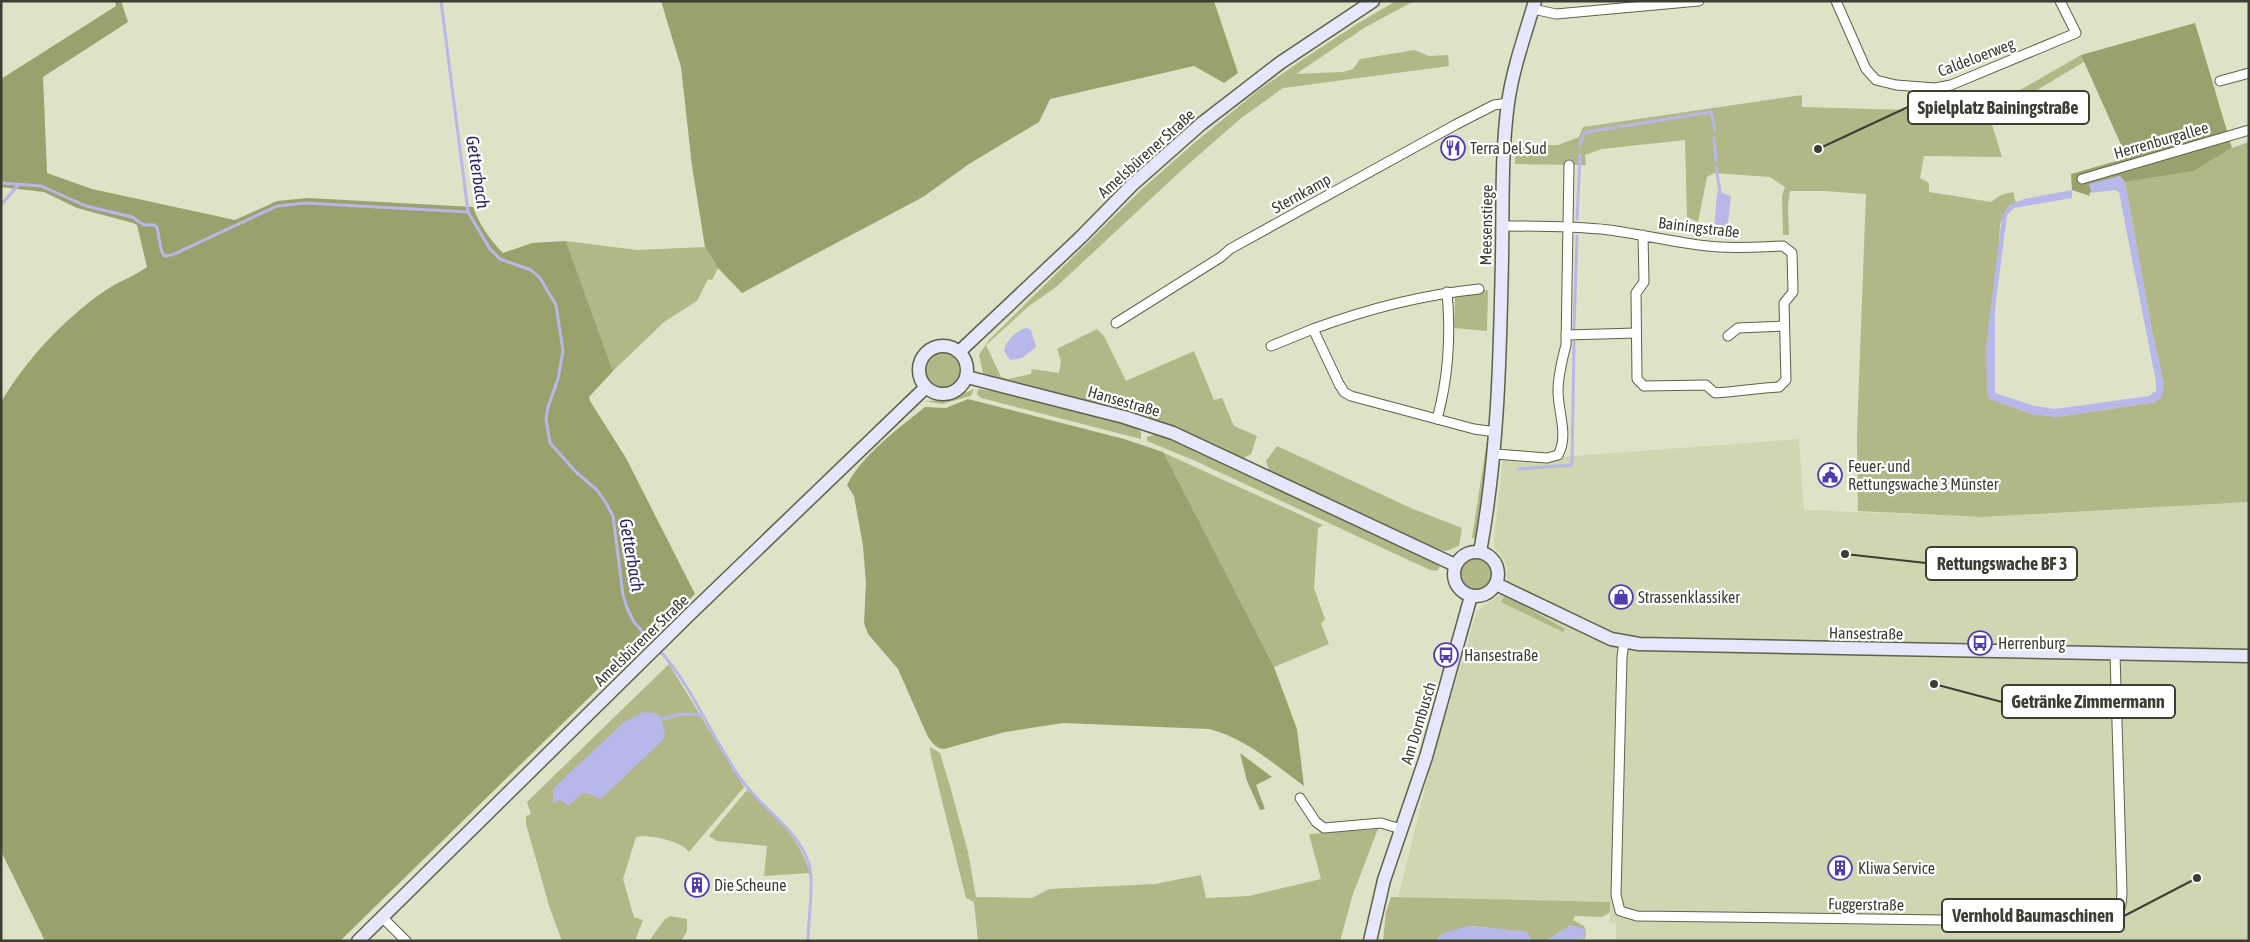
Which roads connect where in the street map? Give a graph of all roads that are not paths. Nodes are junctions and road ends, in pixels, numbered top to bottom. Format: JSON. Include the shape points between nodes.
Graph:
{"nodes":[{"id":1,"x":1373,"y":1,"type":"edge"},
{"id":2,"x":1699,"y":1,"type":"edge"},
{"id":3,"x":1836,"y":1,"type":"edge"},
{"id":4,"x":2060,"y":1,"type":"edge"},
{"id":5,"x":1534,"y":5,"type":"edge"},
{"id":6,"x":2249,"y":73,"type":"edge"},
{"id":7,"x":2220,"y":81,"type":"dead end"},
{"id":8,"x":1508,"y":103,"type":"junction"},
{"id":9,"x":2249,"y":130,"type":"edge"},
{"id":10,"x":1569,"y":165,"type":"dead end"},
{"id":11,"x":2082,"y":179,"type":"dead end"},
{"id":12,"x":1502,"y":226,"type":"junction"},
{"id":13,"x":1568,"y":227,"type":"junction"},
{"id":14,"x":1643,"y":235,"type":"junction"},
{"id":15,"x":1479,"y":288,"type":"dead end"},
{"id":16,"x":1447,"y":292,"type":"junction"},
{"id":17,"x":1116,"y":323,"type":"dead end"},
{"id":18,"x":1784,"y":326,"type":"junction"},
{"id":19,"x":1313,"y":328,"type":"junction"},
{"id":20,"x":1636,"y":333,"type":"junction"},
{"id":21,"x":1566,"y":335,"type":"junction"},
{"id":22,"x":1728,"y":336,"type":"dead end"},
{"id":23,"x":1271,"y":346,"type":"dead end"},
{"id":24,"x":959,"y":352,"type":"junction"},
{"id":25,"x":967,"y":377,"type":"junction"},
{"id":26,"x":925,"y":388,"type":"junction"},
{"id":27,"x":1437,"y":419,"type":"junction"},
{"id":28,"x":1496,"y":432,"type":"junction"},
{"id":29,"x":1495,"y":454,"type":"junction"},
{"id":30,"x":1480,"y":552,"type":"junction"},
{"id":31,"x":1455,"y":565,"type":"junction"},
{"id":32,"x":1496,"y":584,"type":"junction"},
{"id":33,"x":1471,"y":596,"type":"junction"},
{"id":34,"x":1624,"y":642,"type":"junction"},
{"id":35,"x":2115,"y":654,"type":"junction"},
{"id":36,"x":2249,"y":656,"type":"edge"},
{"id":37,"x":1300,"y":798,"type":"dead end"},
{"id":38,"x":1401,"y":829,"type":"junction"},
{"id":39,"x":383,"y":918,"type":"junction"},
{"id":40,"x":358,"y":941,"type":"edge"},
{"id":41,"x":406,"y":941,"type":"edge"},
{"id":42,"x":1370,"y":941,"type":"edge"}],
"edges":[{"from":1,"to":24,"type":"main road","name":"Amelsbürener Straße","via":[[1280,63],[1201,124],[1132,185]]},
{"from":2,"to":5,"type":"street","via":[[1556,14]]},
{"from":3,"to":4,"type":"street","name":"Caldeloerweg","via":[[1870,75],[1884,84],[1935,88],[1952,85],[2076,33]]},
{"from":5,"to":8,"type":"main road","name":"Meesenstiege","via":[[1514,67]]},
{"from":6,"to":7,"type":"street"},
{"from":8,"to":12,"type":"main road","name":"Meesenstiege"},
{"from":8,"to":17,"type":"street","name":"Sternkamp","via":[[1488,108],[1230,249]]},
{"from":9,"to":11,"type":"street","name":"Herrenburgallee"},
{"from":10,"to":13,"type":"street"},
{"from":12,"to":13,"type":"street","name":"Bainingstraße"},
{"from":12,"to":28,"type":"main road","name":"Meesenstiege"},
{"from":13,"to":14,"type":"street","name":"Bainingstraße"},
{"from":13,"to":21,"type":"street"},
{"from":14,"to":18,"type":"street","name":"Bainingstraße","via":[[1699,246],[1783,246],[1792,253],[1793,276],[1793,292],[1784,302]]},
{"from":14,"to":20,"type":"street","name":"Bainingstraße","via":[[1644,282],[1636,293]]},
{"from":15,"to":16,"type":"street"},
{"from":16,"to":19,"type":"street","via":[[1384,306]]},
{"from":16,"to":27,"type":"street","via":[[1449,356]]},
{"from":18,"to":20,"type":"street","name":"Bainingstraße","via":[[1786,380],[1779,387],[1747,388],[1743,392],[1715,393],[1706,385],[1644,386],[1637,379]]},
{"from":18,"to":22,"type":"street","via":[[1738,328]]},
{"from":19,"to":23,"type":"street"},
{"from":19,"to":27,"type":"street","via":[[1344,392],[1358,399]]},
{"from":20,"to":21,"type":"street"},
{"from":21,"to":29,"type":"street","via":[[1558,389],[1564,434],[1558,455],[1547,458]]},
{"from":24,"to":25,"type":"main road","via":[[966,364]]},
{"from":24,"to":26,"type":"main road","via":[[942,346],[925,354],[918,371]]},
{"from":25,"to":26,"type":"main road","via":[[962,386],[948,394],[940,395]]},
{"from":25,"to":31,"type":"main road","name":"Hansestraße","via":[[1173,433]]},
{"from":26,"to":39,"type":"main road","name":"Amelsbürener Straße"},
{"from":27,"to":28,"type":"street"},
{"from":28,"to":29,"type":"main road","name":"Meesenstiege"},
{"from":29,"to":30,"type":"main road","name":"Meesenstiege"},
{"from":30,"to":31,"type":"main road","via":[[1464,555]]},
{"from":30,"to":32,"type":"main road","via":[[1496,565]]},
{"from":31,"to":33,"type":"main road","via":[[1454,582],[1461,592]]},
{"from":32,"to":33,"type":"main road","via":[[1483,596]]},
{"from":32,"to":34,"type":"main road","name":"Hansestraße","via":[[1611,639]]},
{"from":33,"to":38,"type":"main road","name":"Am Dornbusch","via":[[1426,757]]},
{"from":34,"to":35,"type":"main road","name":"Hansestraße","via":[[1702,647]]},
{"from":34,"to":35,"type":"street","name":"Fuggerstraße","via":[[1616,895],[1620,911],[1637,916],[2098,922],[2114,917],[2121,910],[2122,892]]},
{"from":35,"to":36,"type":"main road","name":"Hansestraße"},
{"from":37,"to":38,"type":"street","via":[[1324,828],[1381,823]]},
{"from":38,"to":42,"type":"main road","name":"Am Dornbusch","via":[[1379,897]]},
{"from":39,"to":40,"type":"main road","name":"Amelsbürener Straße"},
{"from":39,"to":41,"type":"street"}]}
